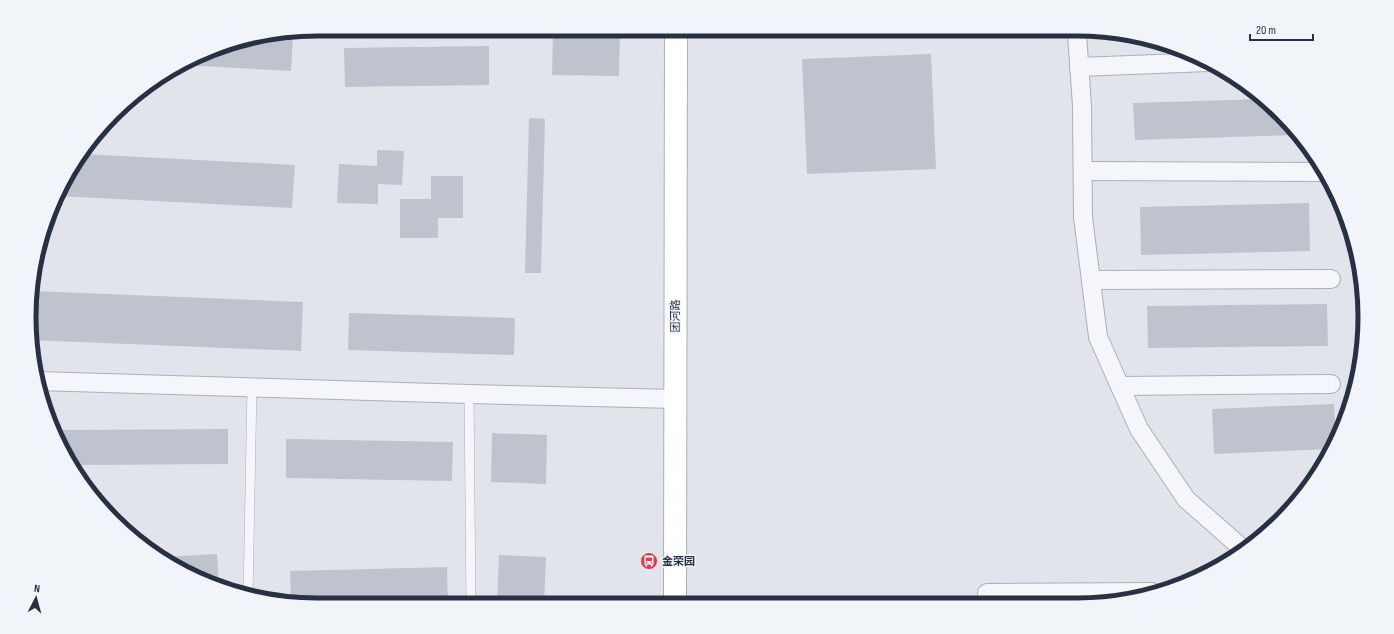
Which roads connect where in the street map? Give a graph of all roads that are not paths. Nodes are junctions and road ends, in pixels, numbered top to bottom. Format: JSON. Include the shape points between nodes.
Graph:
{"nodes":[{"id":1,"x":676,"y":36,"type":"edge"},
{"id":2,"x":1077,"y":36,"type":"edge"},
{"id":3,"x":1196,"y":62,"type":"edge"},
{"id":4,"x":1079,"y":67,"type":"junction"},
{"id":5,"x":1083,"y":171,"type":"junction"},
{"id":6,"x":1317,"y":172,"type":"edge"},
{"id":7,"x":1331,"y":279,"type":"dead end"},
{"id":8,"x":1091,"y":280,"type":"junction"},
{"id":9,"x":44,"y":381,"type":"edge"},
{"id":10,"x":1331,"y":384,"type":"dead end"},
{"id":11,"x":1120,"y":386,"type":"junction"},
{"id":12,"x":252,"y":387,"type":"junction"},
{"id":13,"x":469,"y":394,"type":"junction"},
{"id":14,"x":675,"y":399,"type":"junction"},
{"id":15,"x":1240,"y":546,"type":"edge"},
{"id":16,"x":248,"y":589,"type":"edge"},
{"id":17,"x":1135,"y":592,"type":"edge"},
{"id":18,"x":987,"y":593,"type":"dead end"},
{"id":19,"x":471,"y":598,"type":"edge"},
{"id":20,"x":675,"y":598,"type":"edge"}],
"edges":[{"from":1,"to":14,"type":"street","name":"团河路"},
{"from":2,"to":4,"type":"street"},
{"from":3,"to":4,"type":"street"},
{"from":4,"to":5,"type":"street"},
{"from":5,"to":6,"type":"street"},
{"from":5,"to":8,"type":"street","via":[[1083,217]]},
{"from":7,"to":8,"type":"street"},
{"from":8,"to":11,"type":"street","via":[[1098,337]]},
{"from":9,"to":12,"type":"street"},
{"from":10,"to":11,"type":"street"},
{"from":11,"to":15,"type":"street","via":[[1139,429],[1186,499]]},
{"from":12,"to":13,"type":"street"},
{"from":12,"to":16,"type":"lane"},
{"from":13,"to":14,"type":"street"},
{"from":13,"to":19,"type":"lane"},
{"from":14,"to":20,"type":"street","name":"团河路"},
{"from":17,"to":18,"type":"street"}]}
